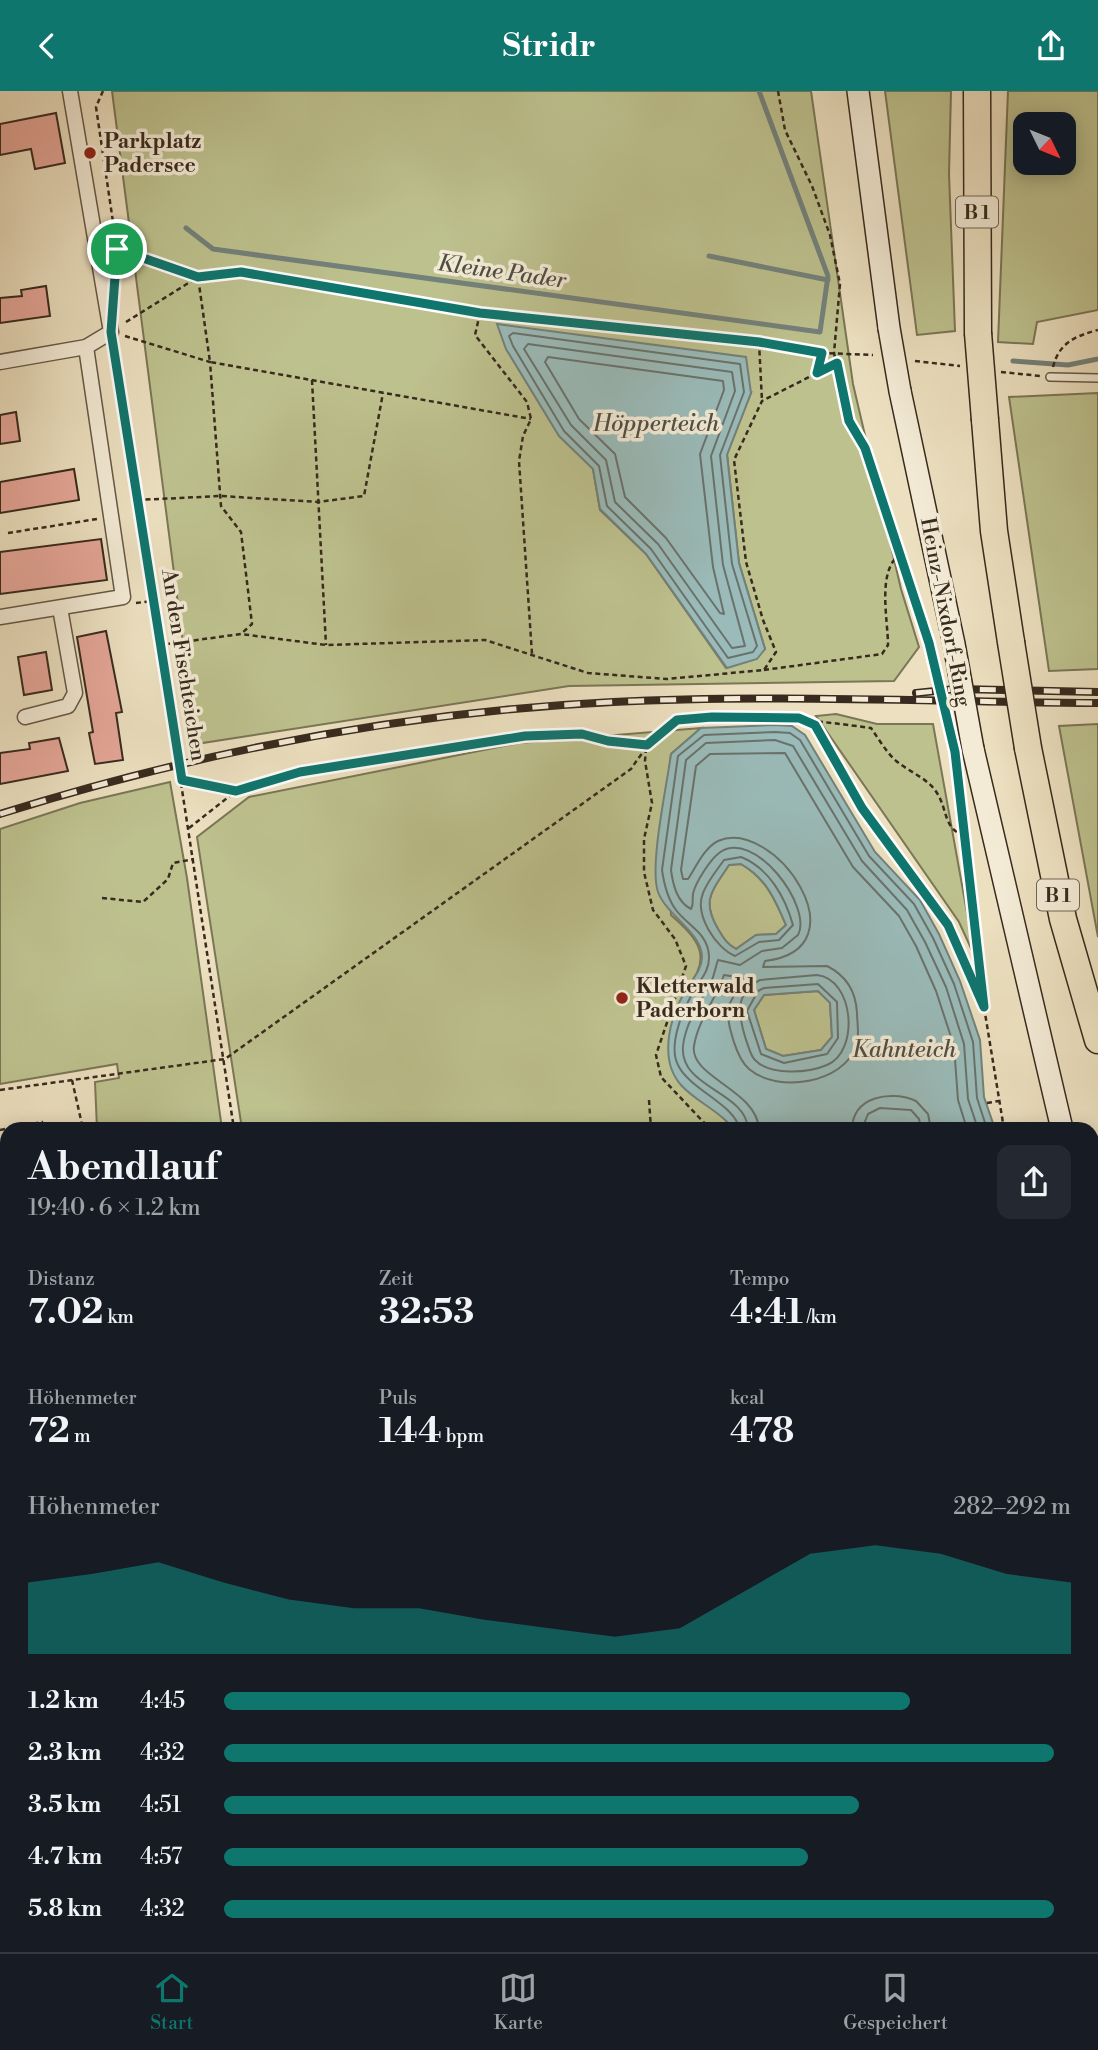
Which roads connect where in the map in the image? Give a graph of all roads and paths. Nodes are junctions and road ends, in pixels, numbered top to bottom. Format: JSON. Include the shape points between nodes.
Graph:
{"nodes":[{"id":1,"x":70,"y":91,"type":"edge"},
{"id":2,"x":103,"y":91,"type":"edge"},
{"id":3,"x":778,"y":91,"type":"edge"},
{"id":4,"x":858,"y":91,"type":"edge"},
{"id":5,"x":977,"y":91,"type":"edge"},
{"id":6,"x":117,"y":249,"type":"junction"},
{"id":7,"x":116,"y":263,"type":"dead end"},
{"id":8,"x":198,"y":277,"type":"junction"},
{"id":9,"x":480,"y":313,"type":"junction"},
{"id":10,"x":1098,"y":330,"type":"edge"},
{"id":11,"x":111,"y":332,"type":"junction"},
{"id":12,"x":759,"y":342,"type":"junction"},
{"id":13,"x":86,"y":347,"type":"junction"},
{"id":14,"x":1057,"y":352,"type":"dead end"},
{"id":15,"x":822,"y":353,"type":"junction"},
{"id":16,"x":834,"y":353,"type":"junction"},
{"id":17,"x":852,"y":353,"type":"dead end"},
{"id":18,"x":916,"y":361,"type":"dead end"},
{"id":19,"x":0,"y":362,"type":"edge"},
{"id":20,"x":210,"y":362,"type":"junction"},
{"id":21,"x":837,"y":363,"type":"junction"},
{"id":22,"x":944,"y":364,"type":"dead end"},
{"id":23,"x":817,"y":373,"type":"junction"},
{"id":24,"x":1013,"y":373,"type":"dead end"},
{"id":25,"x":1050,"y":377,"type":"joint"},
{"id":26,"x":1098,"y":378,"type":"edge"},
{"id":27,"x":312,"y":380,"type":"junction"},
{"id":28,"x":383,"y":393,"type":"junction"},
{"id":29,"x":762,"y":401,"type":"junction"},
{"id":30,"x":531,"y":419,"type":"junction"},
{"id":31,"x":221,"y":496,"type":"junction"},
{"id":32,"x":137,"y":500,"type":"junction"},
{"id":33,"x":318,"y":502,"type":"junction"},
{"id":34,"x":111,"y":516,"type":"junction"},
{"id":35,"x":8,"y":533,"type":"dead end"},
{"id":36,"x":899,"y":555,"type":"junction"},
{"id":37,"x":60,"y":608,"type":"junction"},
{"id":38,"x":0,"y":617,"type":"edge"},
{"id":39,"x":242,"y":634,"type":"junction"},
{"id":40,"x":160,"y":645,"type":"junction"},
{"id":41,"x":326,"y":645,"type":"junction"},
{"id":42,"x":532,"y":654,"type":"junction"},
{"id":43,"x":764,"y":670,"type":"junction"},
{"id":44,"x":25,"y":717,"type":"dead end"},
{"id":45,"x":799,"y":718,"type":"junction"},
{"id":46,"x":949,"y":728,"type":"dead end"},
{"id":47,"x":647,"y":745,"type":"junction"},
{"id":48,"x":956,"y":764,"type":"dead end"},
{"id":49,"x":182,"y":780,"type":"junction"},
{"id":50,"x":236,"y":791,"type":"junction"},
{"id":51,"x":189,"y":829,"type":"junction"},
{"id":52,"x":966,"y":836,"type":"junction"},
{"id":53,"x":194,"y":859,"type":"junction"},
{"id":54,"x":103,"y":898,"type":"dead end"},
{"id":55,"x":984,"y":1007,"type":"junction"},
{"id":56,"x":1098,"y":1040,"type":"edge"},
{"id":57,"x":225,"y":1059,"type":"junction"},
{"id":58,"x":72,"y":1080,"type":"junction"},
{"id":59,"x":0,"y":1090,"type":"edge"},
{"id":60,"x":649,"y":1100,"type":"dead end"},
{"id":61,"x":999,"y":1101,"type":"junction"},
{"id":62,"x":987,"y":1103,"type":"dead end"},
{"id":63,"x":81,"y":1122,"type":"edge"},
{"id":64,"x":233,"y":1122,"type":"edge"},
{"id":65,"x":651,"y":1122,"type":"edge"},
{"id":66,"x":703,"y":1122,"type":"edge"},
{"id":67,"x":1003,"y":1122,"type":"edge"},
{"id":68,"x":1060,"y":1122,"type":"edge"}],
"edges":[{"from":1,"to":11,"type":"street"},
{"from":2,"to":6,"type":"path","via":[[96,107]]},
{"from":3,"to":16,"type":"path","via":[[785,130],[830,235],[840,284]]},
{"from":4,"to":68,"type":"main road","name":"Heinz-Nixdorf-Ring","bridge":true,"via":[[900,391],[973,749]]},
{"from":5,"to":56,"type":"highway","number":"B 1","bridge":true,"via":[[978,333],[994,531],[1028,748],[1063,919]]},
{"from":6,"to":7,"type":"path"},
{"from":6,"to":8,"type":"path"},
{"from":8,"to":9,"type":"path","via":[[241,272]]},
{"from":8,"to":11,"type":"path"},
{"from":8,"to":20,"type":"path"},
{"from":9,"to":12,"type":"path"},
{"from":9,"to":30,"type":"path","via":[[475,335],[527,402]]},
{"from":10,"to":14,"type":"path","via":[[1065,343]]},
{"from":11,"to":13,"type":"street"},
{"from":11,"to":20,"type":"path"},
{"from":11,"to":32,"type":"path","name":"An den Fischteichen"},
{"from":12,"to":15,"type":"path"},
{"from":12,"to":29,"type":"path"},
{"from":13,"to":19,"type":"street"},
{"from":13,"to":34,"type":"street"},
{"from":15,"to":16,"type":"path"},
{"from":15,"to":23,"type":"path"},
{"from":16,"to":17,"type":"path"},
{"from":16,"to":21,"type":"path"},
{"from":18,"to":22,"type":"path"},
{"from":20,"to":27,"type":"path"},
{"from":20,"to":31,"type":"path"},
{"from":21,"to":23,"type":"path"},
{"from":21,"to":36,"type":"path","via":[[849,421],[865,448]]},
{"from":23,"to":29,"type":"path"},
{"from":24,"to":25,"type":"path"},
{"from":25,"to":26,"type":"lane"},
{"from":27,"to":28,"type":"path"},
{"from":27,"to":33,"type":"path"},
{"from":28,"to":30,"type":"path"},
{"from":28,"to":33,"type":"path","via":[[364,496]]},
{"from":29,"to":43,"type":"path","via":[[734,460],[746,562],[776,652]]},
{"from":30,"to":42,"type":"path","via":[[519,461]]},
{"from":31,"to":32,"type":"path"},
{"from":31,"to":33,"type":"path"},
{"from":31,"to":39,"type":"path","via":[[221,506],[241,532],[253,624]]},
{"from":32,"to":40,"type":"path","name":"An den Fischteichen"},
{"from":33,"to":41,"type":"path"},
{"from":34,"to":35,"type":"path"},
{"from":34,"to":37,"type":"street","via":[[123,597]]},
{"from":36,"to":43,"type":"path","via":[[891,561],[887,574],[888,645],[882,654]]},
{"from":36,"to":46,"type":"path","bridge":true,"via":[[929,643]]},
{"from":37,"to":38,"type":"street"},
{"from":37,"to":44,"type":"street","via":[[75,693],[68,706]]},
{"from":39,"to":40,"type":"path"},
{"from":39,"to":41,"type":"path"},
{"from":40,"to":49,"type":"path","name":"An den Fischteichen"},
{"from":41,"to":42,"type":"path","via":[[485,640]]},
{"from":42,"to":43,"type":"path","via":[[588,673],[667,679]]},
{"from":45,"to":47,"type":"path","via":[[677,720]]},
{"from":45,"to":52,"type":"path","via":[[871,728],[896,760],[927,781],[938,795],[949,825]]},
{"from":45,"to":55,"type":"path","via":[[815,725],[862,808],[948,925]]},
{"from":47,"to":50,"type":"path","via":[[582,734],[525,736],[300,772]]},
{"from":47,"to":57,"type":"path","via":[[631,769]]},
{"from":47,"to":66,"type":"path","via":[[652,803],[644,839],[644,872],[653,910],[675,939],[686,966],[656,1055],[661,1077]]},
{"from":48,"to":52,"type":"path"},
{"from":49,"to":50,"type":"path"},
{"from":49,"to":51,"type":"path","name":"An den Fischteichen"},
{"from":50,"to":51,"type":"path"},
{"from":51,"to":53,"type":"path","name":"An den Fischteichen"},
{"from":52,"to":55,"type":"path"},
{"from":53,"to":54,"type":"path","via":[[173,863],[168,879],[144,902]]},
{"from":53,"to":57,"type":"path","name":"An den Fischteichen"},
{"from":55,"to":61,"type":"path"},
{"from":57,"to":58,"type":"path"},
{"from":57,"to":64,"type":"path","name":"An den Fischteichen"},
{"from":58,"to":59,"type":"path"},
{"from":58,"to":63,"type":"path"},
{"from":60,"to":65,"type":"path"},
{"from":61,"to":62,"type":"path"},
{"from":61,"to":67,"type":"path"}]}
